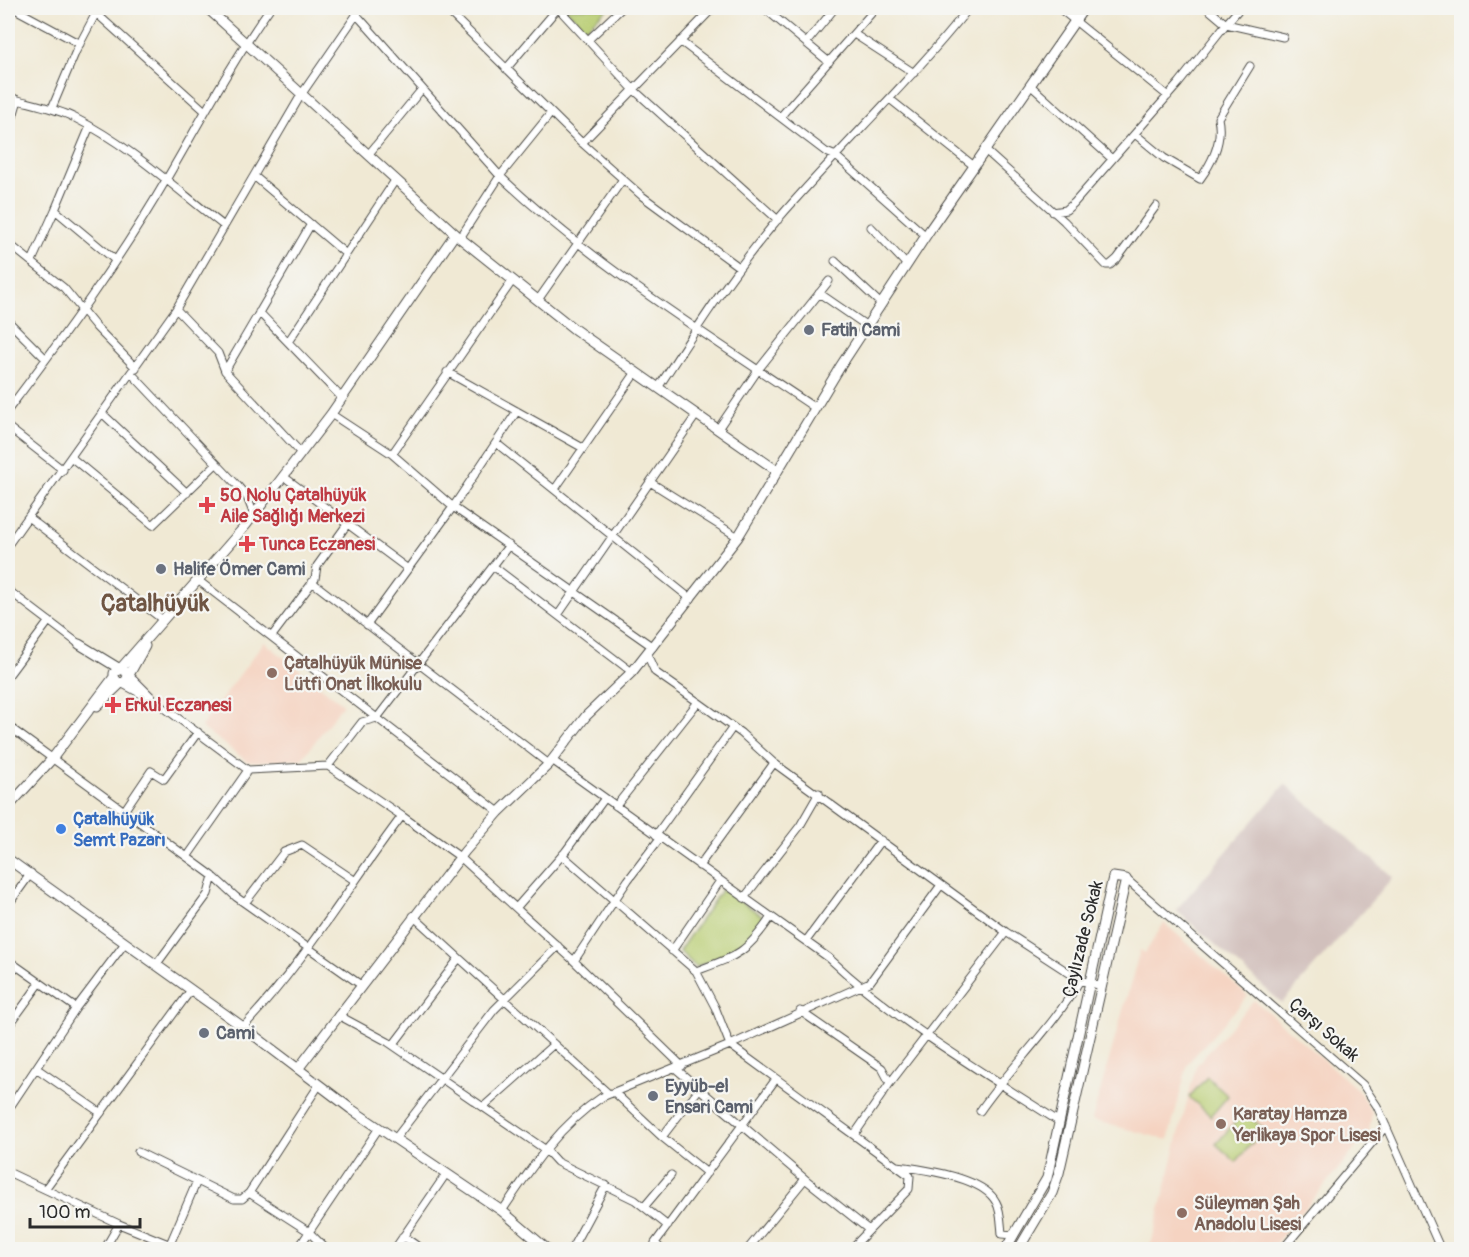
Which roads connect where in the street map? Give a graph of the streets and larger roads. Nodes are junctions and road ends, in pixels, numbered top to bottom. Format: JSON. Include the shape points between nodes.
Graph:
{"nodes":[{"id":1,"x":13,"y":8,"type":"edge"},
{"id":2,"x":207,"y":8,"type":"edge"},
{"id":3,"x":270,"y":8,"type":"edge"},
{"id":4,"x":445,"y":8,"type":"edge"},
{"id":5,"x":459,"y":8,"type":"edge"},
{"id":6,"x":558,"y":8,"type":"edge"},
{"id":7,"x":622,"y":8,"type":"edge"},
{"id":8,"x":713,"y":8,"type":"edge"},
{"id":9,"x":764,"y":8,"type":"edge"},
{"id":10,"x":835,"y":8,"type":"edge"},
{"id":11,"x":876,"y":8,"type":"edge"},
{"id":12,"x":969,"y":8,"type":"edge"},
{"id":13,"x":1059,"y":8,"type":"edge"},
{"id":14,"x":1084,"y":8,"type":"edge"},
{"id":15,"x":1207,"y":8,"type":"edge"},
{"id":16,"x":1240,"y":8,"type":"edge"},
{"id":17,"x":98,"y":10,"type":"edge"},
{"id":18,"x":358,"y":11,"type":"edge"},
{"id":19,"x":453,"y":15,"type":"junction"},
{"id":20,"x":1075,"y":20,"type":"junction"},
{"id":21,"x":1226,"y":24,"type":"junction"},
{"id":22,"x":854,"y":34,"type":"junction"},
{"id":23,"x":1283,"y":37,"type":"dead end"},
{"id":24,"x":588,"y":40,"type":"junction"},
{"id":25,"x":680,"y":41,"type":"junction"},
{"id":26,"x":807,"y":42,"type":"junction"},
{"id":27,"x":245,"y":43,"type":"junction"},
{"id":28,"x":80,"y":44,"type":"junction"},
{"id":29,"x":829,"y":63,"type":"junction"},
{"id":30,"x":1250,"y":66,"type":"dead end"},
{"id":31,"x":506,"y":69,"type":"junction"},
{"id":32,"x":914,"y":73,"type":"junction"},
{"id":33,"x":1030,"y":85,"type":"junction"},
{"id":34,"x":422,"y":89,"type":"junction"},
{"id":35,"x":633,"y":89,"type":"junction"},
{"id":36,"x":301,"y":95,"type":"junction"},
{"id":37,"x":8,"y":96,"type":"edge"},
{"id":38,"x":1168,"y":96,"type":"junction"},
{"id":39,"x":18,"y":100,"type":"junction"},
{"id":40,"x":891,"y":100,"type":"junction"},
{"id":41,"x":52,"y":108,"type":"junction"},
{"id":42,"x":205,"y":111,"type":"junction"},
{"id":43,"x":551,"y":113,"type":"junction"},
{"id":44,"x":781,"y":116,"type":"junction"},
{"id":45,"x":90,"y":126,"type":"junction"},
{"id":46,"x":8,"y":133,"type":"edge"},
{"id":47,"x":1134,"y":134,"type":"junction"},
{"id":48,"x":582,"y":143,"type":"junction"},
{"id":49,"x":985,"y":150,"type":"junction"},
{"id":50,"x":368,"y":154,"type":"junction"},
{"id":51,"x":836,"y":156,"type":"junction"},
{"id":52,"x":1112,"y":159,"type":"junction"},
{"id":53,"x":974,"y":166,"type":"junction"},
{"id":54,"x":254,"y":176,"type":"junction"},
{"id":55,"x":500,"y":176,"type":"junction"},
{"id":56,"x":396,"y":179,"type":"junction"},
{"id":57,"x":623,"y":179,"type":"junction"},
{"id":58,"x":166,"y":181,"type":"junction"},
{"id":59,"x":1156,"y":206,"type":"dead end"},
{"id":60,"x":55,"y":210,"type":"junction"},
{"id":61,"x":1053,"y":212,"type":"junction"},
{"id":62,"x":778,"y":220,"type":"junction"},
{"id":63,"x":311,"y":224,"type":"junction"},
{"id":64,"x":224,"y":226,"type":"junction"},
{"id":65,"x":871,"y":227,"type":"dead end"},
{"id":66,"x":458,"y":236,"type":"junction"},
{"id":67,"x":926,"y":236,"type":"junction"},
{"id":68,"x":8,"y":243,"type":"edge"},
{"id":69,"x":580,"y":243,"type":"junction"},
{"id":70,"x":346,"y":255,"type":"junction"},
{"id":71,"x":115,"y":260,"type":"junction"},
{"id":72,"x":32,"y":261,"type":"junction"},
{"id":73,"x":835,"y":261,"type":"dead end"},
{"id":74,"x":907,"y":266,"type":"junction"},
{"id":75,"x":739,"y":267,"type":"junction"},
{"id":76,"x":513,"y":280,"type":"junction"},
{"id":77,"x":829,"y":281,"type":"dead end"},
{"id":78,"x":819,"y":293,"type":"junction"},
{"id":79,"x":538,"y":300,"type":"junction"},
{"id":80,"x":881,"y":304,"type":"junction"},
{"id":81,"x":177,"y":309,"type":"junction"},
{"id":82,"x":83,"y":310,"type":"junction"},
{"id":83,"x":259,"y":312,"type":"junction"},
{"id":84,"x":8,"y":321,"type":"edge"},
{"id":85,"x":867,"y":326,"type":"junction"},
{"id":86,"x":696,"y":328,"type":"junction"},
{"id":87,"x":288,"y":342,"type":"junction"},
{"id":88,"x":46,"y":359,"type":"junction"},
{"id":89,"x":758,"y":370,"type":"junction"},
{"id":90,"x":134,"y":371,"type":"junction"},
{"id":91,"x":225,"y":371,"type":"junction"},
{"id":92,"x":447,"y":372,"type":"junction"},
{"id":93,"x":636,"y":372,"type":"junction"},
{"id":94,"x":658,"y":388,"type":"junction"},
{"id":95,"x":342,"y":398,"type":"junction"},
{"id":96,"x":815,"y":408,"type":"junction"},
{"id":97,"x":8,"y":410,"type":"edge"},
{"id":98,"x":517,"y":411,"type":"junction"},
{"id":99,"x":103,"y":414,"type":"junction"},
{"id":100,"x":331,"y":414,"type":"junction"},
{"id":101,"x":697,"y":414,"type":"junction"},
{"id":102,"x":8,"y":427,"type":"edge"},
{"id":103,"x":718,"y":429,"type":"junction"},
{"id":104,"x":496,"y":443,"type":"junction"},
{"id":105,"x":583,"y":448,"type":"junction"},
{"id":106,"x":301,"y":453,"type":"junction"},
{"id":107,"x":392,"y":454,"type":"junction"},
{"id":108,"x":72,"y":458,"type":"junction"},
{"id":109,"x":216,"y":464,"type":"junction"},
{"id":110,"x":63,"y":470,"type":"junction"},
{"id":111,"x":776,"y":470,"type":"junction"},
{"id":112,"x":283,"y":476,"type":"junction"},
{"id":113,"x":651,"y":482,"type":"junction"},
{"id":114,"x":555,"y":489,"type":"junction"},
{"id":115,"x":187,"y":494,"type":"junction"},
{"id":116,"x":453,"y":507,"type":"junction"},
{"id":117,"x":254,"y":514,"type":"junction"},
{"id":118,"x":29,"y":518,"type":"junction"},
{"id":119,"x":348,"y":523,"type":"junction"},
{"id":120,"x":614,"y":536,"type":"junction"},
{"id":121,"x":738,"y":537,"type":"junction"},
{"id":122,"x":8,"y":545,"type":"edge"},
{"id":123,"x":509,"y":545,"type":"junction"},
{"id":124,"x":493,"y":566,"type":"junction"},
{"id":125,"x":408,"y":569,"type":"junction"},
{"id":126,"x":199,"y":581,"type":"junction"},
{"id":127,"x":312,"y":582,"type":"junction"},
{"id":128,"x":8,"y":590,"type":"edge"},
{"id":129,"x":577,"y":591,"type":"junction"},
{"id":130,"x":691,"y":598,"type":"junction"},
{"id":131,"x":558,"y":615,"type":"junction"},
{"id":132,"x":163,"y":620,"type":"junction"},
{"id":133,"x":49,"y":621,"type":"junction"},
{"id":134,"x":367,"y":625,"type":"junction"},
{"id":135,"x":272,"y":636,"type":"junction"},
{"id":136,"x":79,"y":644,"type":"joint"},
{"id":137,"x":650,"y":650,"type":"junction"},
{"id":138,"x":418,"y":664,"type":"junction"},
{"id":139,"x":632,"y":672,"type":"junction"},
{"id":140,"x":121,"y":675,"type":"junction"},
{"id":141,"x":8,"y":676,"type":"edge"},
{"id":142,"x":151,"y":698,"type":"joint"},
{"id":143,"x":698,"y":702,"type":"junction"},
{"id":144,"x":377,"y":718,"type":"junction"},
{"id":145,"x":8,"y":726,"type":"edge"},
{"id":146,"x":733,"y":727,"type":"junction"},
{"id":147,"x":198,"y":732,"type":"junction"},
{"id":148,"x":52,"y":759,"type":"junction"},
{"id":149,"x":551,"y":762,"type":"junction"},
{"id":150,"x":774,"y":763,"type":"junction"},
{"id":151,"x":328,"y":766,"type":"junction"},
{"id":152,"x":248,"y":771,"type":"junction"},
{"id":153,"x":819,"y":793,"type":"junction"},
{"id":154,"x":605,"y":798,"type":"junction"},
{"id":155,"x":616,"y":806,"type":"junction"},
{"id":156,"x":8,"y":807,"type":"edge"},
{"id":157,"x":124,"y":811,"type":"junction"},
{"id":158,"x":499,"y":812,"type":"junction"},
{"id":159,"x":402,"y":816,"type":"junction"},
{"id":160,"x":658,"y":836,"type":"junction"},
{"id":161,"x":881,"y":840,"type":"junction"},
{"id":162,"x":562,"y":855,"type":"junction"},
{"id":163,"x":187,"y":857,"type":"junction"},
{"id":164,"x":460,"y":857,"type":"junction"},
{"id":165,"x":8,"y":859,"type":"edge"},
{"id":166,"x":699,"y":866,"type":"junction"},
{"id":167,"x":31,"y":873,"type":"junction"},
{"id":168,"x":213,"y":876,"type":"junction"},
{"id":169,"x":1126,"y":879,"type":"junction"},
{"id":170,"x":354,"y":880,"type":"junction"},
{"id":171,"x":720,"y":881,"type":"junction"},
{"id":172,"x":941,"y":885,"type":"junction"},
{"id":173,"x":744,"y":898,"type":"junction"},
{"id":174,"x":614,"y":900,"type":"junction"},
{"id":175,"x":245,"y":903,"type":"junction"},
{"id":176,"x":8,"y":905,"type":"edge"},
{"id":177,"x":516,"y":908,"type":"junction"},
{"id":178,"x":413,"y":916,"type":"junction"},
{"id":179,"x":771,"y":917,"type":"junction"},
{"id":180,"x":1006,"y":932,"type":"junction"},
{"id":181,"x":806,"y":941,"type":"junction"},
{"id":182,"x":125,"y":943,"type":"junction"},
{"id":183,"x":558,"y":946,"type":"junction"},
{"id":184,"x":308,"y":948,"type":"junction"},
{"id":185,"x":672,"y":951,"type":"junction"},
{"id":186,"x":459,"y":958,"type":"junction"},
{"id":187,"x":8,"y":960,"type":"edge"},
{"id":188,"x":574,"y":961,"type":"junction"},
{"id":189,"x":156,"y":965,"type":"junction"},
{"id":190,"x":696,"y":971,"type":"junction"},
{"id":191,"x":1084,"y":982,"type":"junction"},
{"id":192,"x":40,"y":983,"type":"junction"},
{"id":193,"x":361,"y":985,"type":"junction"},
{"id":194,"x":1101,"y":986,"type":"junction"},
{"id":195,"x":861,"y":987,"type":"junction"},
{"id":196,"x":191,"y":990,"type":"junction"},
{"id":197,"x":506,"y":999,"type":"junction"},
{"id":198,"x":76,"y":1008,"type":"junction"},
{"id":199,"x":800,"y":1011,"type":"junction"},
{"id":200,"x":338,"y":1015,"type":"junction"},
{"id":201,"x":8,"y":1027,"type":"edge"},
{"id":202,"x":243,"y":1027,"type":"junction"},
{"id":203,"x":928,"y":1036,"type":"junction"},
{"id":204,"x":554,"y":1044,"type":"junction"},
{"id":205,"x":393,"y":1045,"type":"junction"},
{"id":206,"x":730,"y":1045,"type":"junction"},
{"id":207,"x":678,"y":1067,"type":"junction"},
{"id":208,"x":36,"y":1068,"type":"junction"},
{"id":209,"x":298,"y":1069,"type":"junction"},
{"id":210,"x":440,"y":1078,"type":"junction"},
{"id":211,"x":776,"y":1079,"type":"junction"},
{"id":212,"x":890,"y":1083,"type":"junction"},
{"id":213,"x":999,"y":1083,"type":"junction"},
{"id":214,"x":319,"y":1085,"type":"junction"},
{"id":215,"x":699,"y":1089,"type":"junction"},
{"id":216,"x":612,"y":1094,"type":"junction"},
{"id":217,"x":11,"y":1098,"type":"edge"},
{"id":218,"x":483,"y":1107,"type":"junction"},
{"id":219,"x":8,"y":1110,"type":"edge"},
{"id":220,"x":980,"y":1111,"type":"dead end"},
{"id":221,"x":101,"y":1113,"type":"junction"},
{"id":222,"x":1058,"y":1121,"type":"junction"},
{"id":223,"x":1386,"y":1126,"type":"junction"},
{"id":224,"x":741,"y":1127,"type":"junction"},
{"id":225,"x":379,"y":1128,"type":"junction"},
{"id":226,"x":854,"y":1135,"type":"junction"},
{"id":227,"x":662,"y":1137,"type":"junction"},
{"id":228,"x":395,"y":1139,"type":"junction"},
{"id":229,"x":546,"y":1150,"type":"junction"},
{"id":230,"x":138,"y":1152,"type":"dead end"},
{"id":231,"x":897,"y":1166,"type":"junction"},
{"id":232,"x":8,"y":1172,"type":"edge"},
{"id":233,"x":707,"y":1173,"type":"junction"},
{"id":234,"x":446,"y":1174,"type":"junction"},
{"id":235,"x":671,"y":1175,"type":"dead end"},
{"id":236,"x":805,"y":1179,"type":"junction"},
{"id":237,"x":197,"y":1181,"type":"junction"},
{"id":238,"x":606,"y":1185,"type":"junction"},
{"id":239,"x":45,"y":1189,"type":"junction"},
{"id":240,"x":249,"y":1193,"type":"junction"},
{"id":241,"x":644,"y":1207,"type":"junction"},
{"id":242,"x":501,"y":1211,"type":"junction"},
{"id":243,"x":119,"y":1224,"type":"junction"},
{"id":244,"x":668,"y":1226,"type":"junction"},
{"id":245,"x":869,"y":1230,"type":"junction"},
{"id":246,"x":308,"y":1231,"type":"junction"},
{"id":247,"x":1014,"y":1235,"type":"junction"},
{"id":248,"x":403,"y":1236,"type":"junction"},
{"id":249,"x":534,"y":1238,"type":"junction"},
{"id":250,"x":170,"y":1244,"type":"junction"},
{"id":251,"x":653,"y":1246,"type":"edge"},
{"id":252,"x":854,"y":1248,"type":"edge"},
{"id":253,"x":104,"y":1250,"type":"edge"},
{"id":254,"x":183,"y":1250,"type":"edge"},
{"id":255,"x":297,"y":1250,"type":"edge"},
{"id":256,"x":327,"y":1250,"type":"edge"},
{"id":257,"x":394,"y":1250,"type":"edge"},
{"id":258,"x":423,"y":1250,"type":"edge"},
{"id":259,"x":536,"y":1250,"type":"edge"},
{"id":260,"x":548,"y":1250,"type":"edge"},
{"id":261,"x":571,"y":1250,"type":"edge"},
{"id":262,"x":662,"y":1250,"type":"edge"},
{"id":263,"x":747,"y":1250,"type":"edge"},
{"id":264,"x":1005,"y":1250,"type":"edge"},
{"id":265,"x":1018,"y":1250,"type":"edge"},
{"id":266,"x":1282,"y":1250,"type":"edge"},
{"id":267,"x":1441,"y":1250,"type":"edge"}],
"edges":[{"from":1,"to":28,"type":"street"},
{"from":2,"to":27,"type":"street"},
{"from":3,"to":27,"type":"street"},
{"from":4,"to":19,"type":"street"},
{"from":5,"to":19,"type":"street"},
{"from":6,"to":24,"type":"street"},
{"from":6,"to":31,"type":"street"},
{"from":7,"to":24,"type":"street"},
{"from":8,"to":25,"type":"street"},
{"from":9,"to":26,"type":"street"},
{"from":10,"to":26,"type":"street"},
{"from":11,"to":22,"type":"street"},
{"from":12,"to":32,"type":"street"},
{"from":13,"to":20,"type":"street"},
{"from":14,"to":20,"type":"street"},
{"from":15,"to":21,"type":"street"},
{"from":16,"to":21,"type":"street"},
{"from":17,"to":28,"type":"street"},
{"from":17,"to":42,"type":"street"},
{"from":18,"to":34,"type":"street"},
{"from":18,"to":36,"type":"street"},
{"from":19,"to":31,"type":"street"},
{"from":20,"to":33,"type":"street"},
{"from":20,"to":38,"type":"street"},
{"from":21,"to":23,"type":"street"},
{"from":21,"to":38,"type":"street"},
{"from":22,"to":29,"type":"street"},
{"from":22,"to":32,"type":"street"},
{"from":24,"to":35,"type":"street"},
{"from":25,"to":35,"type":"street"},
{"from":25,"to":44,"type":"street"},
{"from":26,"to":29,"type":"street"},
{"from":27,"to":36,"type":"street"},
{"from":27,"to":42,"type":"street"},
{"from":28,"to":41,"type":"street"},
{"from":29,"to":44,"type":"street"},
{"from":30,"to":47,"type":"street","via":[[1218,118],[1218,144],[1200,179]]},
{"from":31,"to":43,"type":"street"},
{"from":32,"to":40,"type":"street"},
{"from":33,"to":49,"type":"street"},
{"from":33,"to":52,"type":"street"},
{"from":34,"to":50,"type":"street"},
{"from":34,"to":55,"type":"street"},
{"from":35,"to":48,"type":"street"},
{"from":35,"to":62,"type":"street"},
{"from":36,"to":50,"type":"street"},
{"from":36,"to":54,"type":"street"},
{"from":37,"to":39,"type":"street"},
{"from":38,"to":47,"type":"street"},
{"from":39,"to":41,"type":"street"},
{"from":39,"to":46,"type":"street"},
{"from":40,"to":51,"type":"street"},
{"from":40,"to":53,"type":"street"},
{"from":41,"to":45,"type":"street"},
{"from":42,"to":58,"type":"street"},
{"from":43,"to":48,"type":"street"},
{"from":43,"to":55,"type":"street"},
{"from":44,"to":51,"type":"street"},
{"from":45,"to":58,"type":"street"},
{"from":45,"to":60,"type":"street"},
{"from":47,"to":52,"type":"street"},
{"from":48,"to":57,"type":"street"},
{"from":49,"to":53,"type":"street"},
{"from":49,"to":61,"type":"street"},
{"from":50,"to":56,"type":"street"},
{"from":51,"to":62,"type":"street"},
{"from":51,"to":67,"type":"street"},
{"from":52,"to":61,"type":"street","via":[[1066,210]]},
{"from":53,"to":67,"type":"street"},
{"from":54,"to":63,"type":"street"},
{"from":54,"to":64,"type":"street"},
{"from":55,"to":66,"type":"street"},
{"from":55,"to":69,"type":"street"},
{"from":56,"to":66,"type":"street"},
{"from":56,"to":70,"type":"street"},
{"from":57,"to":69,"type":"street"},
{"from":57,"to":75,"type":"street"},
{"from":58,"to":64,"type":"street"},
{"from":58,"to":71,"type":"street"},
{"from":59,"to":61,"type":"street","via":[[1110,265]]},
{"from":60,"to":71,"type":"street"},
{"from":60,"to":72,"type":"street"},
{"from":62,"to":75,"type":"street"},
{"from":63,"to":70,"type":"street"},
{"from":63,"to":83,"type":"street"},
{"from":64,"to":81,"type":"street"},
{"from":65,"to":74,"type":"street"},
{"from":66,"to":76,"type":"street"},
{"from":66,"to":95,"type":"street"},
{"from":67,"to":74,"type":"street"},
{"from":68,"to":72,"type":"street"},
{"from":69,"to":79,"type":"street"},
{"from":69,"to":86,"type":"street"},
{"from":70,"to":87,"type":"street"},
{"from":71,"to":82,"type":"street"},
{"from":72,"to":82,"type":"street"},
{"from":73,"to":80,"type":"street"},
{"from":74,"to":80,"type":"street"},
{"from":75,"to":86,"type":"street"},
{"from":76,"to":79,"type":"street"},
{"from":76,"to":92,"type":"street"},
{"from":77,"to":78,"type":"street"},
{"from":78,"to":85,"type":"street"},
{"from":78,"to":89,"type":"street"},
{"from":79,"to":93,"type":"street"},
{"from":80,"to":85,"type":"street"},
{"from":81,"to":90,"type":"street"},
{"from":81,"to":91,"type":"street","via":[[218,353]]},
{"from":82,"to":88,"type":"street"},
{"from":82,"to":90,"type":"street"},
{"from":83,"to":87,"type":"street"},
{"from":83,"to":91,"type":"street"},
{"from":84,"to":88,"type":"street"},
{"from":85,"to":96,"type":"street"},
{"from":86,"to":89,"type":"street"},
{"from":86,"to":94,"type":"street"},
{"from":87,"to":95,"type":"street"},
{"from":88,"to":97,"type":"street"},
{"from":89,"to":96,"type":"street"},
{"from":89,"to":103,"type":"street"},
{"from":90,"to":99,"type":"street"},
{"from":90,"to":109,"type":"street"},
{"from":91,"to":106,"type":"street"},
{"from":92,"to":98,"type":"street"},
{"from":92,"to":107,"type":"street"},
{"from":93,"to":94,"type":"street"},
{"from":93,"to":105,"type":"street"},
{"from":94,"to":101,"type":"street"},
{"from":95,"to":100,"type":"street"},
{"from":96,"to":111,"type":"street"},
{"from":98,"to":104,"type":"street"},
{"from":98,"to":105,"type":"street"},
{"from":99,"to":108,"type":"street"},
{"from":99,"to":115,"type":"street"},
{"from":100,"to":106,"type":"street"},
{"from":100,"to":107,"type":"street"},
{"from":101,"to":103,"type":"street"},
{"from":101,"to":113,"type":"street"},
{"from":102,"to":110,"type":"street"},
{"from":103,"to":111,"type":"street"},
{"from":104,"to":114,"type":"street"},
{"from":104,"to":116,"type":"street"},
{"from":105,"to":114,"type":"street"},
{"from":106,"to":112,"type":"street"},
{"from":107,"to":116,"type":"street"},
{"from":108,"to":110,"type":"street"},
{"from":108,"to":115,"type":"street","via":[[153,525]]},
{"from":109,"to":115,"type":"street"},
{"from":109,"to":117,"type":"street","via":[[247,497]]},
{"from":110,"to":118,"type":"street"},
{"from":111,"to":121,"type":"street"},
{"from":112,"to":117,"type":"street"},
{"from":112,"to":119,"type":"street"},
{"from":113,"to":120,"type":"street"},
{"from":113,"to":121,"type":"street"},
{"from":114,"to":120,"type":"street"},
{"from":116,"to":123,"type":"street"},
{"from":116,"to":125,"type":"street"},
{"from":117,"to":126,"type":"street"},
{"from":118,"to":122,"type":"street"},
{"from":118,"to":132,"type":"street"},
{"from":119,"to":125,"type":"street"},
{"from":119,"to":127,"type":"street","via":[[317,566]]},
{"from":120,"to":129,"type":"street"},
{"from":120,"to":130,"type":"street"},
{"from":121,"to":130,"type":"street"},
{"from":123,"to":124,"type":"street"},
{"from":123,"to":129,"type":"street"},
{"from":124,"to":131,"type":"street"},
{"from":124,"to":138,"type":"street"},
{"from":125,"to":134,"type":"street"},
{"from":126,"to":132,"type":"street"},
{"from":126,"to":135,"type":"street"},
{"from":127,"to":134,"type":"street"},
{"from":127,"to":135,"type":"street"},
{"from":128,"to":133,"type":"street"},
{"from":129,"to":131,"type":"street"},
{"from":129,"to":137,"type":"street"},
{"from":130,"to":137,"type":"street"},
{"from":131,"to":139,"type":"street"},
{"from":132,"to":140,"type":"street","via":[[138,660]]},
{"from":133,"to":136,"type":"street"},
{"from":133,"to":141,"type":"street"},
{"from":134,"to":138,"type":"street"},
{"from":135,"to":144,"type":"street"},
{"from":136,"to":140,"type":"street"},
{"from":137,"to":139,"type":"street"},
{"from":137,"to":143,"type":"street","via":[[655,672]]},
{"from":138,"to":144,"type":"street"},
{"from":138,"to":149,"type":"street"},
{"from":139,"to":149,"type":"street","via":[[586,716]]},
{"from":140,"to":142,"type":"street"},
{"from":140,"to":148,"type":"street"},
{"from":142,"to":147,"type":"street"},
{"from":143,"to":146,"type":"street"},
{"from":143,"to":155,"type":"street"},
{"from":144,"to":151,"type":"street","via":[[362,722]]},
{"from":144,"to":158,"type":"street"},
{"from":145,"to":148,"type":"street"},
{"from":146,"to":150,"type":"street"},
{"from":146,"to":160,"type":"street"},
{"from":147,"to":152,"type":"street"},
{"from":147,"to":157,"type":"street","via":[[164,779],[151,771]]},
{"from":148,"to":156,"type":"street"},
{"from":148,"to":157,"type":"street"},
{"from":149,"to":154,"type":"street"},
{"from":149,"to":158,"type":"street"},
{"from":150,"to":153,"type":"street"},
{"from":150,"to":166,"type":"street"},
{"from":151,"to":152,"type":"street"},
{"from":151,"to":159,"type":"street"},
{"from":152,"to":163,"type":"street"},
{"from":153,"to":161,"type":"street"},
{"from":153,"to":173,"type":"street","via":[[800,826]]},
{"from":154,"to":155,"type":"street"},
{"from":154,"to":162,"type":"street"},
{"from":155,"to":160,"type":"street"},
{"from":157,"to":163,"type":"street"},
{"from":158,"to":164,"type":"street"},
{"from":159,"to":164,"type":"street"},
{"from":159,"to":170,"type":"street"},
{"from":160,"to":166,"type":"street"},
{"from":160,"to":174,"type":"street"},
{"from":161,"to":172,"type":"street"},
{"from":161,"to":181,"type":"street"},
{"from":162,"to":174,"type":"street"},
{"from":162,"to":177,"type":"street"},
{"from":163,"to":168,"type":"street"},
{"from":164,"to":177,"type":"street"},
{"from":164,"to":178,"type":"street"},
{"from":165,"to":167,"type":"street"},
{"from":166,"to":171,"type":"street"},
{"from":167,"to":176,"type":"street"},
{"from":167,"to":182,"type":"street"},
{"from":168,"to":175,"type":"street"},
{"from":168,"to":189,"type":"street","via":[[208,894]]},
{"from":169,"to":191,"type":"street","name":"Çaylızade Sokak","via":[[1113,877]]},
{"from":169,"to":194,"type":"street","name":"Çaylızade Sokak"},
{"from":169,"to":223,"type":"street","name":"Çarşı Sokak","via":[[1355,1076],[1370,1094]]},
{"from":170,"to":175,"type":"street","via":[[302,845],[292,847]]},
{"from":170,"to":184,"type":"street"},
{"from":171,"to":173,"type":"street"},
{"from":171,"to":185,"type":"street"},
{"from":172,"to":180,"type":"street"},
{"from":172,"to":195,"type":"street","via":[[870,982]]},
{"from":173,"to":179,"type":"street"},
{"from":174,"to":185,"type":"street"},
{"from":174,"to":188,"type":"street"},
{"from":175,"to":184,"type":"street"},
{"from":177,"to":183,"type":"street"},
{"from":178,"to":186,"type":"street"},
{"from":178,"to":193,"type":"street"},
{"from":179,"to":181,"type":"street"},
{"from":179,"to":190,"type":"street","via":[[746,950]]},
{"from":180,"to":191,"type":"street"},
{"from":180,"to":203,"type":"street"},
{"from":181,"to":195,"type":"street"},
{"from":182,"to":189,"type":"street"},
{"from":182,"to":198,"type":"street"},
{"from":183,"to":188,"type":"street"},
{"from":183,"to":197,"type":"street"},
{"from":184,"to":193,"type":"street"},
{"from":184,"to":202,"type":"street"},
{"from":185,"to":190,"type":"street"},
{"from":186,"to":197,"type":"street"},
{"from":186,"to":205,"type":"street"},
{"from":187,"to":192,"type":"street"},
{"from":188,"to":207,"type":"street"},
{"from":189,"to":196,"type":"street"},
{"from":190,"to":206,"type":"street"},
{"from":191,"to":194,"type":"street"},
{"from":191,"to":213,"type":"street"},
{"from":191,"to":222,"type":"street","name":"Çaylızade Sokak"},
{"from":192,"to":198,"type":"street"},
{"from":192,"to":201,"type":"street"},
{"from":193,"to":200,"type":"street"},
{"from":194,"to":265,"type":"street","name":"Çaylızade Sokak","via":[[1056,1183]]},
{"from":195,"to":199,"type":"street"},
{"from":195,"to":203,"type":"street"},
{"from":196,"to":202,"type":"street"},
{"from":196,"to":221,"type":"street"},
{"from":197,"to":204,"type":"street"},
{"from":197,"to":210,"type":"street"},
{"from":198,"to":208,"type":"street"},
{"from":199,"to":206,"type":"street"},
{"from":199,"to":212,"type":"street","via":[[882,1068]]},
{"from":200,"to":205,"type":"street"},
{"from":200,"to":209,"type":"street"},
{"from":202,"to":209,"type":"street"},
{"from":203,"to":212,"type":"street"},
{"from":203,"to":213,"type":"street"},
{"from":204,"to":216,"type":"street"},
{"from":204,"to":218,"type":"street"},
{"from":205,"to":210,"type":"street"},
{"from":206,"to":207,"type":"street"},
{"from":206,"to":211,"type":"street"},
{"from":207,"to":215,"type":"street"},
{"from":207,"to":216,"type":"street"},
{"from":208,"to":217,"type":"street"},
{"from":208,"to":221,"type":"street"},
{"from":209,"to":214,"type":"street"},
{"from":210,"to":218,"type":"street"},
{"from":210,"to":228,"type":"street"},
{"from":211,"to":224,"type":"street"},
{"from":211,"to":226,"type":"street"},
{"from":212,"to":226,"type":"street"},
{"from":213,"to":220,"type":"street"},
{"from":213,"to":222,"type":"street"},
{"from":214,"to":225,"type":"street"},
{"from":214,"to":240,"type":"street"},
{"from":215,"to":224,"type":"street"},
{"from":215,"to":227,"type":"street"},
{"from":216,"to":227,"type":"street"},
{"from":216,"to":229,"type":"street","via":[[588,1106]]},
{"from":217,"to":219,"type":"street"},
{"from":218,"to":229,"type":"street"},
{"from":221,"to":239,"type":"street"},
{"from":222,"to":247,"type":"street","name":"Çaylızade Sokak","via":[[1047,1178]]},
{"from":223,"to":266,"type":"street"},
{"from":223,"to":267,"type":"street","name":"Çarşı Sokak"},
{"from":224,"to":233,"type":"street"},
{"from":224,"to":236,"type":"street"},
{"from":225,"to":228,"type":"street"},
{"from":225,"to":246,"type":"street"},
{"from":226,"to":231,"type":"street"},
{"from":227,"to":233,"type":"street"},
{"from":228,"to":234,"type":"street"},
{"from":229,"to":238,"type":"street","via":[[557,1162]]},
{"from":229,"to":242,"type":"street"},
{"from":230,"to":237,"type":"street"},
{"from":231,"to":245,"type":"street","via":[[910,1176],[909,1189]]},
{"from":231,"to":247,"type":"street","via":[[943,1173],[992,1194],[998,1204],[1002,1234]]},
{"from":232,"to":239,"type":"street"},
{"from":233,"to":244,"type":"street"},
{"from":234,"to":242,"type":"street"},
{"from":234,"to":248,"type":"street"},
{"from":235,"to":241,"type":"street"},
{"from":236,"to":245,"type":"street"},
{"from":236,"to":263,"type":"street"},
{"from":237,"to":240,"type":"street","via":[[234,1199]]},
{"from":237,"to":250,"type":"street"},
{"from":238,"to":241,"type":"street"},
{"from":238,"to":261,"type":"street"},
{"from":239,"to":243,"type":"street"},
{"from":240,"to":246,"type":"street"},
{"from":241,"to":244,"type":"street"},
{"from":242,"to":249,"type":"street"},
{"from":243,"to":250,"type":"street"},
{"from":243,"to":253,"type":"street"},
{"from":244,"to":251,"type":"street"},
{"from":245,"to":252,"type":"street"},
{"from":246,"to":255,"type":"street"},
{"from":246,"to":256,"type":"street"},
{"from":247,"to":264,"type":"street","name":"Çaylızade Sokak"},
{"from":248,"to":257,"type":"street"},
{"from":248,"to":258,"type":"street"},
{"from":249,"to":259,"type":"street"},
{"from":249,"to":260,"type":"street"},
{"from":250,"to":254,"type":"street"},
{"from":251,"to":262,"type":"street"}]}
